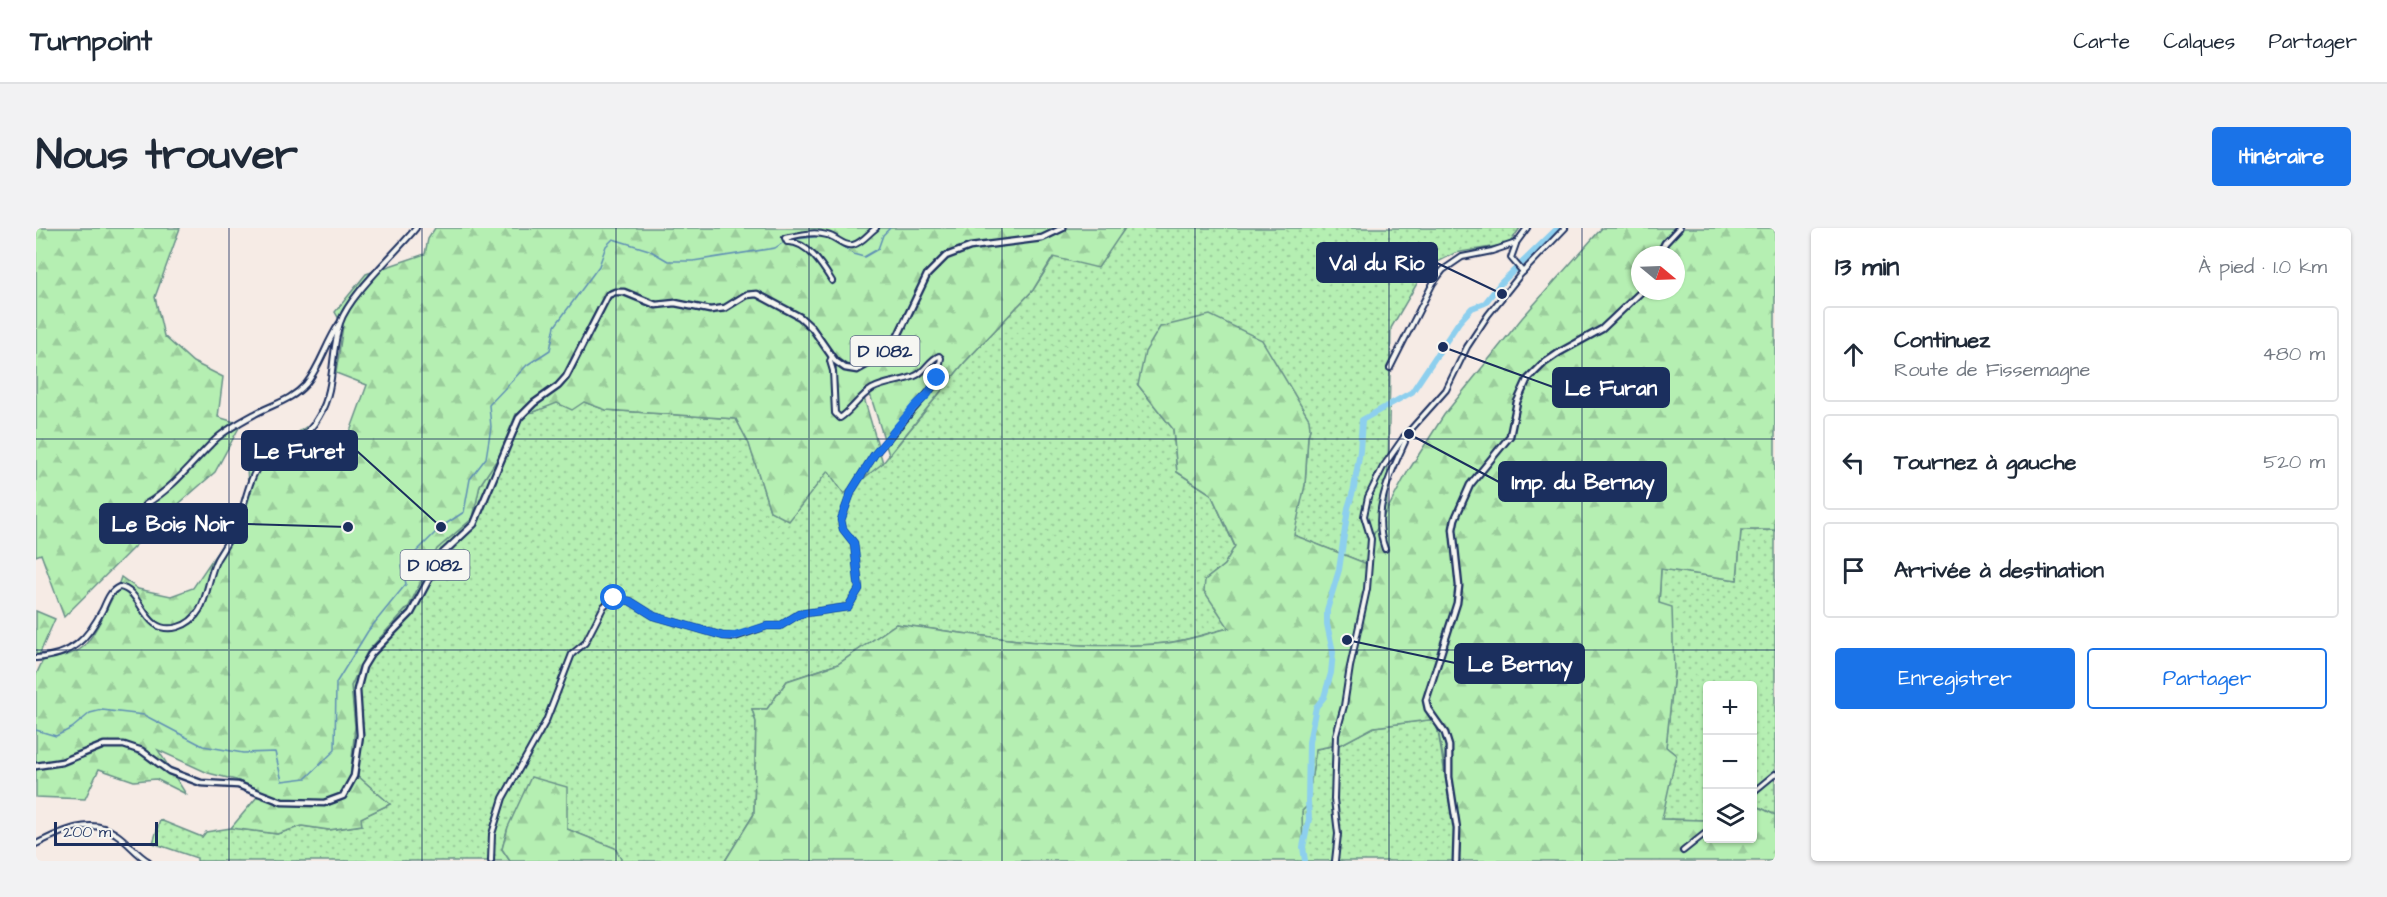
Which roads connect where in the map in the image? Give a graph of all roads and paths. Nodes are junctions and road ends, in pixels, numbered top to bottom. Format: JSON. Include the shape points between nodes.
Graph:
{"nodes":[{"id":1,"x":416,"y":228,"type":"edge"},
{"id":2,"x":876,"y":228,"type":"edge"},
{"id":3,"x":1064,"y":228,"type":"edge"},
{"id":4,"x":1527,"y":228,"type":"edge"},
{"id":5,"x":1565,"y":228,"type":"edge"},
{"id":6,"x":1679,"y":228,"type":"edge"},
{"id":7,"x":1516,"y":243,"type":"junction"},
{"id":8,"x":1664,"y":246,"type":"edge"},
{"id":9,"x":1522,"y":271,"type":"junction"},
{"id":10,"x":832,"y":281,"type":"dead end"},
{"id":11,"x":1634,"y":300,"type":"edge"},
{"id":12,"x":340,"y":324,"type":"junction"},
{"id":13,"x":832,"y":357,"type":"junction"},
{"id":14,"x":1390,"y":368,"type":"dead end"},
{"id":15,"x":1404,"y":436,"type":"junction"},
{"id":16,"x":146,"y":504,"type":"dead end"},
{"id":17,"x":1385,"y":549,"type":"dead end"},
{"id":18,"x":36,"y":658,"type":"edge"},
{"id":19,"x":36,"y":766,"type":"edge"},
{"id":20,"x":1775,"y":774,"type":"edge"},
{"id":21,"x":1757,"y":789,"type":"edge"},
{"id":22,"x":1703,"y":834,"type":"edge"},
{"id":23,"x":36,"y":844,"type":"edge"},
{"id":24,"x":1683,"y":851,"type":"dead end"},
{"id":25,"x":148,"y":861,"type":"edge"},
{"id":26,"x":491,"y":861,"type":"edge"},
{"id":27,"x":1335,"y":861,"type":"edge"},
{"id":28,"x":1456,"y":861,"type":"edge"}],
"edges":[{"from":1,"to":12,"type":"street","via":[[357,294]]},
{"from":2,"to":10,"type":"street","via":[[853,245],[821,234],[806,233],[786,240],[803,247]]},
{"from":3,"to":13,"type":"main road","number":"D 1082","via":[[1042,237],[970,247],[945,256],[927,275],[895,342],[861,368],[848,369]]},
{"from":4,"to":7,"type":"street"},
{"from":5,"to":9,"type":"street"},
{"from":6,"to":8,"type":"main road"},
{"from":7,"to":9,"type":"street","via":[[1511,258]]},
{"from":7,"to":14,"type":"street","via":[[1462,257],[1443,270]]},
{"from":9,"to":15,"type":"street","via":[[1477,331],[1446,390]]},
{"from":11,"to":28,"type":"main road","via":[[1602,329],[1560,352],[1527,380],[1517,402],[1510,436],[1475,478],[1455,519],[1457,603],[1426,700],[1449,746],[1449,777],[1458,829]]},
{"from":12,"to":16,"type":"street","via":[[304,386],[284,403],[258,412],[218,437],[166,491]]},
{"from":12,"to":18,"type":"street","via":[[332,376],[319,417],[306,433],[270,455],[255,472],[232,535],[216,561],[198,614],[179,627],[160,626],[148,618],[128,590],[119,587],[112,591],[90,634],[68,651]]},
{"from":13,"to":19,"type":"main road","number":"D 1082","via":[[800,317],[757,294],[710,310],[675,303],[656,305],[624,292],[608,296],[566,377],[534,402],[516,423],[474,524],[443,553],[411,613],[363,667],[357,690],[360,735],[354,776],[346,793],[334,801],[282,801],[238,785],[194,781],[124,745],[104,746],[62,762]]},
{"from":13,"to":26,"type":"street","via":[[835,413],[840,418],[872,389],[913,377],[935,358],[941,358],[933,387],[874,455],[852,490],[841,520],[854,543],[859,589],[848,607],[799,614],[780,626],[723,636],[654,616],[630,601],[614,598],[598,613],[585,643],[572,654],[546,720],[503,798],[492,834]]},
{"from":15,"to":17,"type":"street","via":[[1381,507]]},
{"from":15,"to":27,"type":"street","via":[[1364,506],[1371,549],[1365,600],[1336,735]]},
{"from":20,"to":21,"type":"street"},
{"from":22,"to":24,"type":"street"},
{"from":23,"to":25,"type":"street","via":[[75,827],[105,828]]}]}
